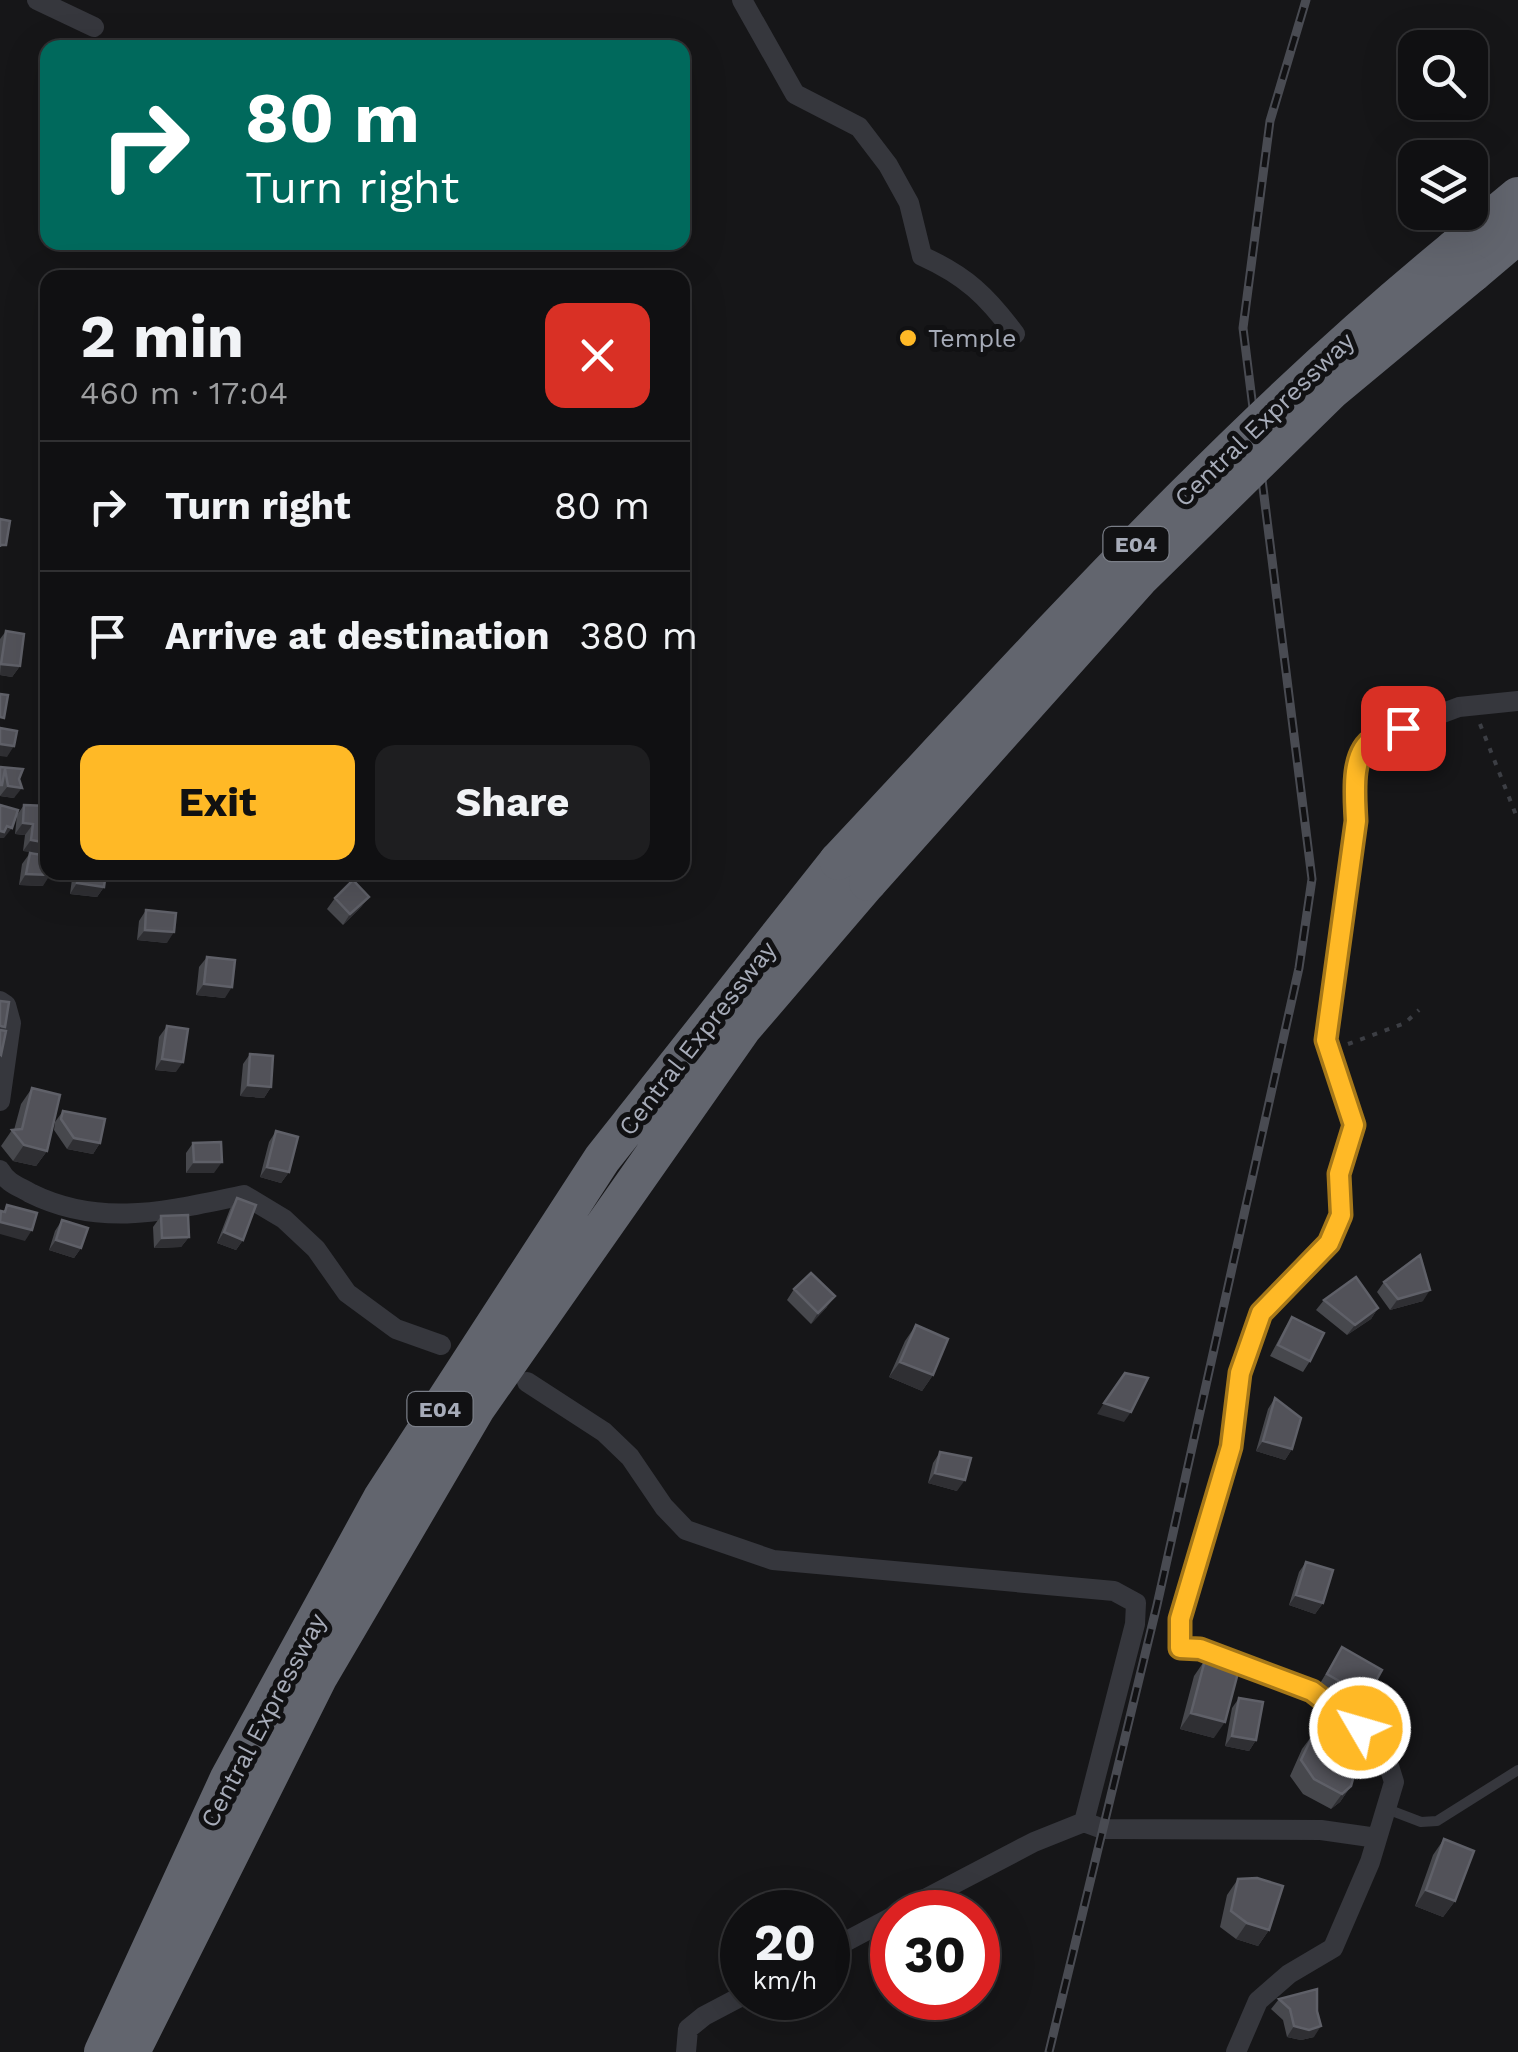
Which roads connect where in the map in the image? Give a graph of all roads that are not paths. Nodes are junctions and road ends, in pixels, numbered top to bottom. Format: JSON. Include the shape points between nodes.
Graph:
{"nodes":[{"id":1,"x":36,"y":0,"type":"edge"},
{"id":2,"x":742,"y":0,"type":"edge"},
{"id":3,"x":94,"y":26,"type":"dead end"},
{"id":4,"x":1518,"y":196,"type":"edge"},
{"id":5,"x":1518,"y":235,"type":"edge"},
{"id":6,"x":1463,"y":261,"type":"junction"},
{"id":7,"x":1015,"y":334,"type":"dead end"},
{"id":8,"x":1518,"y":701,"type":"edge"},
{"id":9,"x":0,"y":1001,"type":"edge"},
{"id":10,"x":0,"y":1101,"type":"edge"},
{"id":11,"x":0,"y":1170,"type":"edge"},
{"id":12,"x":441,"y":1346,"type":"dead end"},
{"id":13,"x":528,"y":1382,"type":"dead end"},
{"id":14,"x":1518,"y":1770,"type":"edge"},
{"id":15,"x":1386,"y":1809,"type":"junction"},
{"id":16,"x":1084,"y":1822,"type":"junction"},
{"id":17,"x":1377,"y":1838,"type":"junction"},
{"id":18,"x":942,"y":1890,"type":"edge"},
{"id":19,"x":720,"y":2008,"type":"edge"},
{"id":20,"x":133,"y":2027,"type":"edge"},
{"id":21,"x":103,"y":2052,"type":"edge"},
{"id":22,"x":686,"y":2052,"type":"edge"},
{"id":23,"x":1236,"y":2052,"type":"edge"}],
"edges":[{"from":1,"to":3,"type":"street"},
{"from":2,"to":7,"type":"street","via":[[796,94],[859,128],[888,165],[909,203],[922,256],[990,299]]},
{"from":4,"to":6,"type":"highway","name":"Central Expressway","number":"E04"},
{"from":5,"to":6,"type":"highway","name":"Central Expressway","number":"E04"},
{"from":6,"to":20,"type":"highway","name":"Central Expressway","number":"E04","bridge":true,"via":[[853,871],[476,1407],[318,1678]]},
{"from":8,"to":15,"type":"street","via":[[1460,708],[1373,739],[1361,750],[1326,1040],[1354,1125],[1339,1174],[1341,1215],[1329,1243],[1261,1313],[1240,1373],[1231,1447],[1180,1619],[1180,1648],[1200,1649],[1312,1691],[1383,1747],[1394,1782]]},
{"from":9,"to":10,"type":"street","via":[[11,1023]]},
{"from":11,"to":12,"type":"street","via":[[6,1180],[59,1207],[96,1213],[163,1212],[244,1195],[284,1218],[316,1248],[347,1292],[396,1329]]},
{"from":13,"to":16,"type":"street","via":[[604,1432],[686,1530],[773,1560],[1114,1591],[1136,1603]]},
{"from":14,"to":15,"type":"lane","via":[[1437,1820],[1421,1822]]},
{"from":15,"to":17,"type":"street"},
{"from":16,"to":17,"type":"street"},
{"from":16,"to":18,"type":"street"},
{"from":17,"to":23,"type":"street","via":[[1333,1948],[1258,2001]]},
{"from":19,"to":22,"type":"street","via":[[688,2029]]},
{"from":20,"to":21,"type":"highway","name":"Central Expressway","number":"E04"}]}
